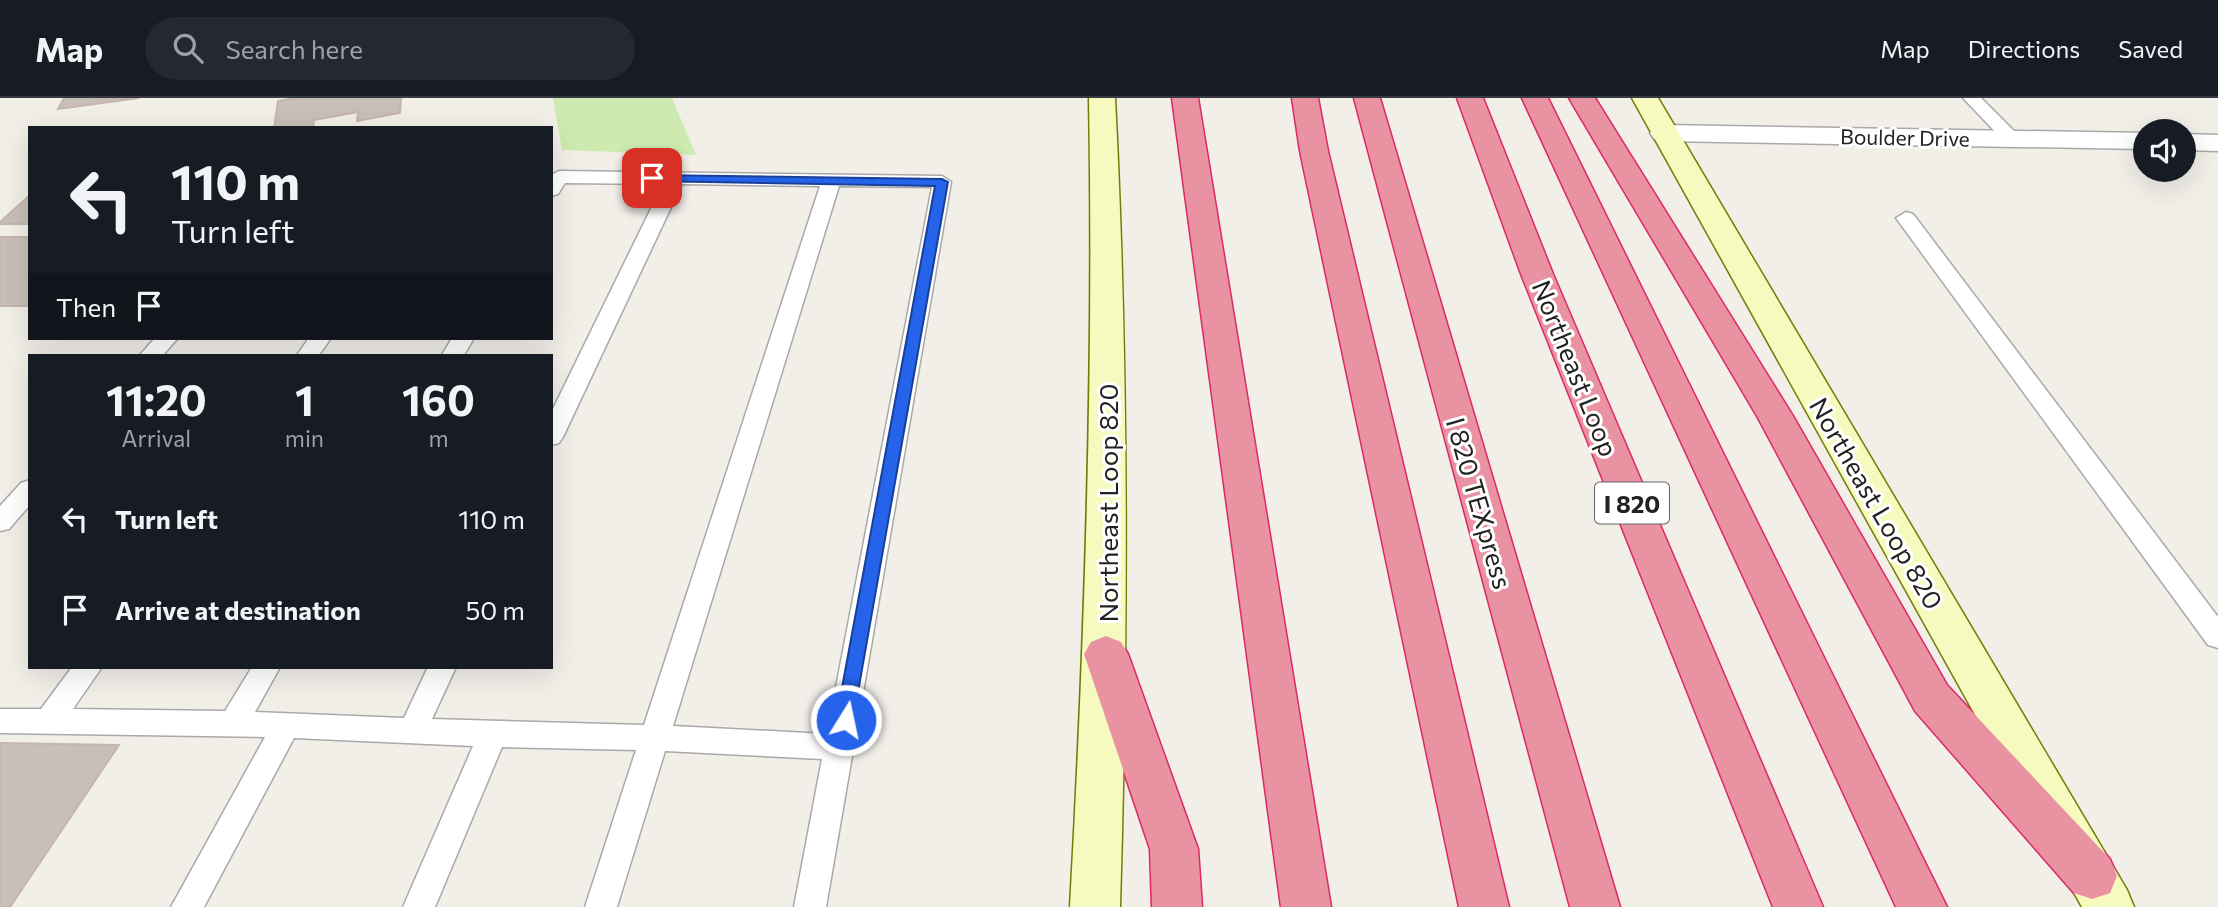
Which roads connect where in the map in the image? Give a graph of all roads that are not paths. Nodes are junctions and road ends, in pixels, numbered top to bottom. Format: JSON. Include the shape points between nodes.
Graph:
{"nodes":[{"id":1,"x":1102,"y":98,"type":"edge"},
{"id":2,"x":1185,"y":98,"type":"edge"},
{"id":3,"x":1305,"y":98,"type":"edge"},
{"id":4,"x":1367,"y":98,"type":"edge"},
{"id":5,"x":1470,"y":98,"type":"edge"},
{"id":6,"x":1535,"y":98,"type":"edge"},
{"id":7,"x":1582,"y":98,"type":"edge"},
{"id":8,"x":1645,"y":98,"type":"edge"},
{"id":9,"x":1971,"y":98,"type":"edge"},
{"id":10,"x":1664,"y":133,"type":"junction"},
{"id":11,"x":2012,"y":139,"type":"junction"},
{"id":12,"x":2133,"y":141,"type":"edge"},
{"id":13,"x":2196,"y":142,"type":"edge"},
{"id":14,"x":2218,"y":143,"type":"edge"},
{"id":15,"x":675,"y":179,"type":"junction"},
{"id":16,"x":831,"y":181,"type":"junction"},
{"id":17,"x":553,"y":187,"type":"edge"},
{"id":18,"x":1906,"y":218,"type":"dead end"},
{"id":19,"x":165,"y":340,"type":"edge"},
{"id":20,"x":152,"y":354,"type":"edge"},
{"id":21,"x":553,"y":433,"type":"edge"},
{"id":22,"x":28,"y":491,"type":"edge"},
{"id":23,"x":0,"y":522,"type":"edge"},
{"id":24,"x":2218,"y":638,"type":"edge"},
{"id":25,"x":1106,"y":654,"type":"junction"},
{"id":26,"x":87,"y":669,"type":"edge"},
{"id":27,"x":266,"y":669,"type":"edge"},
{"id":28,"x":441,"y":669,"type":"edge"},
{"id":29,"x":0,"y":721,"type":"edge"},
{"id":30,"x":49,"y":721,"type":"junction"},
{"id":31,"x":233,"y":723,"type":"junction"},
{"id":32,"x":286,"y":726,"type":"junction"},
{"id":33,"x":412,"y":731,"type":"junction"},
{"id":34,"x":493,"y":734,"type":"junction"},
{"id":35,"x":655,"y":738,"type":"junction"},
{"id":36,"x":841,"y":747,"type":"junction"},
{"id":37,"x":1570,"y":821,"type":"junction"},
{"id":38,"x":2100,"y":892,"type":"edge"},
{"id":39,"x":187,"y":907,"type":"edge"},
{"id":40,"x":419,"y":907,"type":"edge"},
{"id":41,"x":601,"y":907,"type":"edge"},
{"id":42,"x":810,"y":907,"type":"edge"},
{"id":43,"x":1095,"y":907,"type":"edge"},
{"id":44,"x":1177,"y":907,"type":"edge"},
{"id":45,"x":1306,"y":907,"type":"edge"},
{"id":46,"x":1484,"y":907,"type":"edge"},
{"id":47,"x":1595,"y":907,"type":"edge"},
{"id":48,"x":1610,"y":907,"type":"edge"},
{"id":49,"x":1798,"y":907,"type":"edge"},
{"id":50,"x":1922,"y":907,"type":"edge"}],
"edges":[{"from":1,"to":25,"type":"main road","name":"Northeast Loop 820","via":[[1108,227]]},
{"from":2,"to":45,"type":"highway"},
{"from":3,"to":46,"type":"highway"},
{"from":4,"to":37,"type":"highway","name":"I 820 TEXpress"},
{"from":5,"to":49,"type":"highway","name":"Northeast Loop","number":"I 820","via":[[1537,274]]},
{"from":6,"to":50,"type":"highway"},
{"from":7,"to":38,"type":"highway","via":[[1775,416],[1931,698]]},
{"from":8,"to":10,"type":"main road","name":"Northeast Loop 820"},
{"from":9,"to":11,"type":"lane"},
{"from":10,"to":11,"type":"street","name":"Boulder Drive"},
{"from":10,"to":38,"type":"main road","name":"Northeast Loop 820"},
{"from":11,"to":12,"type":"street","name":"Boulder Drive"},
{"from":13,"to":14,"type":"street"},
{"from":15,"to":16,"type":"lane"},
{"from":15,"to":17,"type":"lane","via":[[559,177]]},
{"from":15,"to":21,"type":"lane"},
{"from":16,"to":35,"type":"lane"},
{"from":16,"to":36,"type":"lane","via":[[942,182]]},
{"from":18,"to":24,"type":"lane"},
{"from":19,"to":20,"type":"lane"},
{"from":22,"to":23,"type":"lane"},
{"from":25,"to":43,"type":"main road","name":"Northeast Loop 820"},
{"from":25,"to":44,"type":"highway","via":[[1174,849]]},
{"from":26,"to":30,"type":"lane"},
{"from":27,"to":31,"type":"lane"},
{"from":28,"to":33,"type":"lane"},
{"from":29,"to":30,"type":"lane"},
{"from":30,"to":31,"type":"lane"},
{"from":31,"to":32,"type":"lane"},
{"from":32,"to":33,"type":"lane"},
{"from":32,"to":39,"type":"lane"},
{"from":33,"to":34,"type":"lane"},
{"from":34,"to":35,"type":"lane"},
{"from":34,"to":40,"type":"lane"},
{"from":35,"to":36,"type":"lane"},
{"from":35,"to":41,"type":"lane"},
{"from":36,"to":42,"type":"lane"},
{"from":37,"to":47,"type":"highway","name":"I 820 TEXpress"},
{"from":37,"to":48,"type":"highway"}]}
